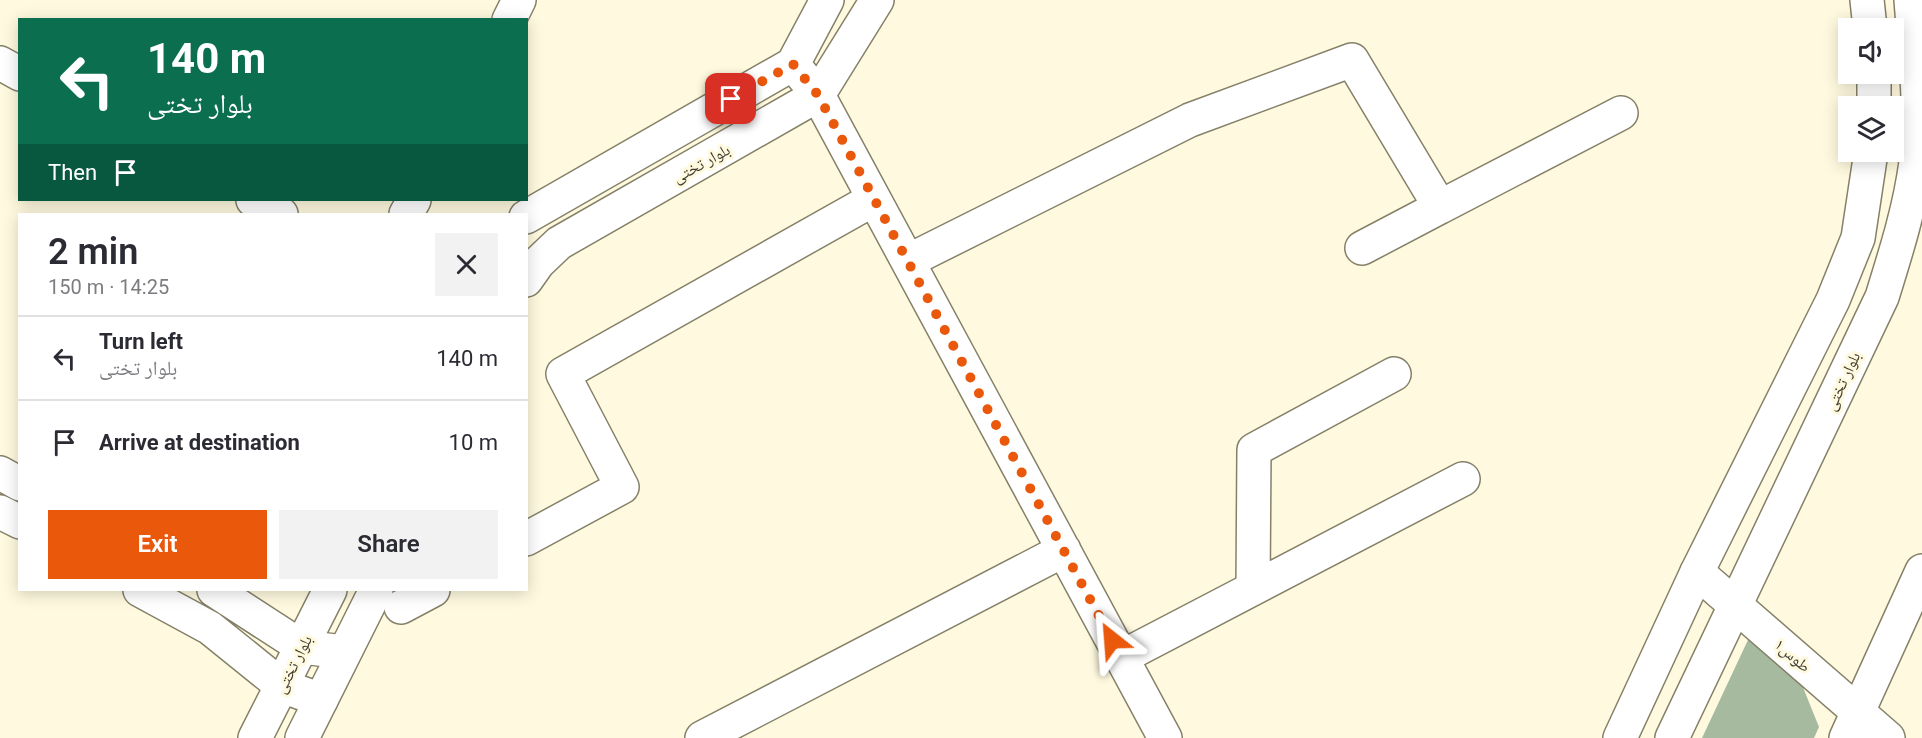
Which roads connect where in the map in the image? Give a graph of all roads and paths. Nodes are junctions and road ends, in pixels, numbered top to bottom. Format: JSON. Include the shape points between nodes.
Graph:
{"nodes":[{"id":1,"x":519,"y":0,"type":"edge"},
{"id":2,"x":827,"y":0,"type":"edge"},
{"id":3,"x":878,"y":0,"type":"edge"},
{"id":4,"x":1867,"y":0,"type":"edge"},
{"id":5,"x":1911,"y":0,"type":"edge"},
{"id":6,"x":510,"y":18,"type":"edge"},
{"id":7,"x":1869,"y":18,"type":"edge"},
{"id":8,"x":0,"y":63,"type":"edge"},
{"id":9,"x":793,"y":64,"type":"junction"},
{"id":10,"x":18,"y":73,"type":"edge"},
{"id":11,"x":818,"y":95,"type":"junction"},
{"id":12,"x":1621,"y":112,"type":"dead end"},
{"id":13,"x":1869,"y":162,"type":"edge"},
{"id":14,"x":874,"y":199,"type":"junction"},
{"id":15,"x":255,"y":201,"type":"edge"},
{"id":16,"x":1440,"y":207,"type":"junction"},
{"id":17,"x":279,"y":213,"type":"edge"},
{"id":18,"x":528,"y":216,"type":"edge"},
{"id":19,"x":1362,"y":248,"type":"dead end"},
{"id":20,"x":908,"y":261,"type":"junction"},
{"id":21,"x":528,"y":277,"type":"edge"},
{"id":22,"x":1394,"y":374,"type":"dead end"},
{"id":23,"x":0,"y":473,"type":"edge"},
{"id":24,"x":1462,"y":479,"type":"dead end"},
{"id":25,"x":18,"y":482,"type":"edge"},
{"id":26,"x":0,"y":512,"type":"edge"},
{"id":27,"x":18,"y":521,"type":"edge"},
{"id":28,"x":528,"y":538,"type":"edge"},
{"id":29,"x":1064,"y":550,"type":"junction"},
{"id":30,"x":1922,"y":571,"type":"edge"},
{"id":31,"x":1697,"y":572,"type":"junction"},
{"id":32,"x":1253,"y":588,"type":"junction"},
{"id":33,"x":143,"y":591,"type":"edge"},
{"id":34,"x":216,"y":591,"type":"edge"},
{"id":35,"x":330,"y":591,"type":"edge"},
{"id":36,"x":427,"y":591,"type":"edge"},
{"id":37,"x":388,"y":598,"type":"edge"},
{"id":38,"x":1735,"y":605,"type":"junction"},
{"id":39,"x":302,"y":647,"type":"junction"},
{"id":40,"x":344,"y":652,"type":"junction"},
{"id":41,"x":1122,"y":657,"type":"junction"},
{"id":42,"x":282,"y":686,"type":"junction"},
{"id":43,"x":321,"y":700,"type":"junction"},
{"id":44,"x":1852,"y":725,"type":"edge"},
{"id":45,"x":255,"y":738,"type":"edge"},
{"id":46,"x":302,"y":738,"type":"edge"},
{"id":47,"x":702,"y":738,"type":"edge"},
{"id":48,"x":1165,"y":738,"type":"edge"},
{"id":49,"x":1620,"y":738,"type":"edge"},
{"id":50,"x":1672,"y":738,"type":"edge"},
{"id":51,"x":1888,"y":738,"type":"edge"}],
"edges":[{"from":1,"to":6,"type":"street"},
{"from":2,"to":9,"type":"street"},
{"from":3,"to":11,"type":"street","name":"بلوار تختی"},
{"from":4,"to":7,"type":"street"},
{"from":5,"to":38,"type":"street","name":"بلوار تختی","via":[[1917,75],[1916,160],[1903,229],[1882,297]]},
{"from":8,"to":10,"type":"street"},
{"from":9,"to":11,"type":"street"},
{"from":9,"to":18,"type":"street"},
{"from":11,"to":14,"type":"street"},
{"from":11,"to":21,"type":"street","name":"بلوار تختی","via":[[559,243]]},
{"from":12,"to":16,"type":"street"},
{"from":13,"to":31,"type":"street","via":[[1858,238],[1833,300]]},
{"from":14,"to":20,"type":"street"},
{"from":14,"to":28,"type":"street","via":[[563,374],[622,487]]},
{"from":15,"to":17,"type":"street"},
{"from":16,"to":19,"type":"street"},
{"from":16,"to":20,"type":"street","via":[[1352,60],[1190,120]]},
{"from":20,"to":29,"type":"street"},
{"from":22,"to":32,"type":"street","via":[[1254,450]]},
{"from":23,"to":25,"type":"street"},
{"from":24,"to":32,"type":"street"},
{"from":26,"to":27,"type":"street"},
{"from":29,"to":41,"type":"street"},
{"from":29,"to":47,"type":"street"},
{"from":30,"to":44,"type":"street"},
{"from":31,"to":38,"type":"street","name":"طوس۱"},
{"from":31,"to":49,"type":"street"},
{"from":32,"to":41,"type":"street"},
{"from":33,"to":42,"type":"street","via":[[210,628]]},
{"from":34,"to":39,"type":"street"},
{"from":35,"to":39,"type":"street","name":"بلوار تختی"},
{"from":36,"to":37,"type":"street"},
{"from":37,"to":40,"type":"street"},
{"from":38,"to":44,"type":"street","name":"طوس۱"},
{"from":38,"to":50,"type":"street","name":"بلوار تختی"},
{"from":39,"to":40,"type":"street"},
{"from":39,"to":42,"type":"street","name":"بلوار تختی"},
{"from":40,"to":43,"type":"street"},
{"from":41,"to":48,"type":"street"},
{"from":42,"to":43,"type":"street"},
{"from":42,"to":45,"type":"street","name":"بلوار تختی"},
{"from":43,"to":46,"type":"street"},
{"from":44,"to":51,"type":"street","name":"طوس۱"}]}
